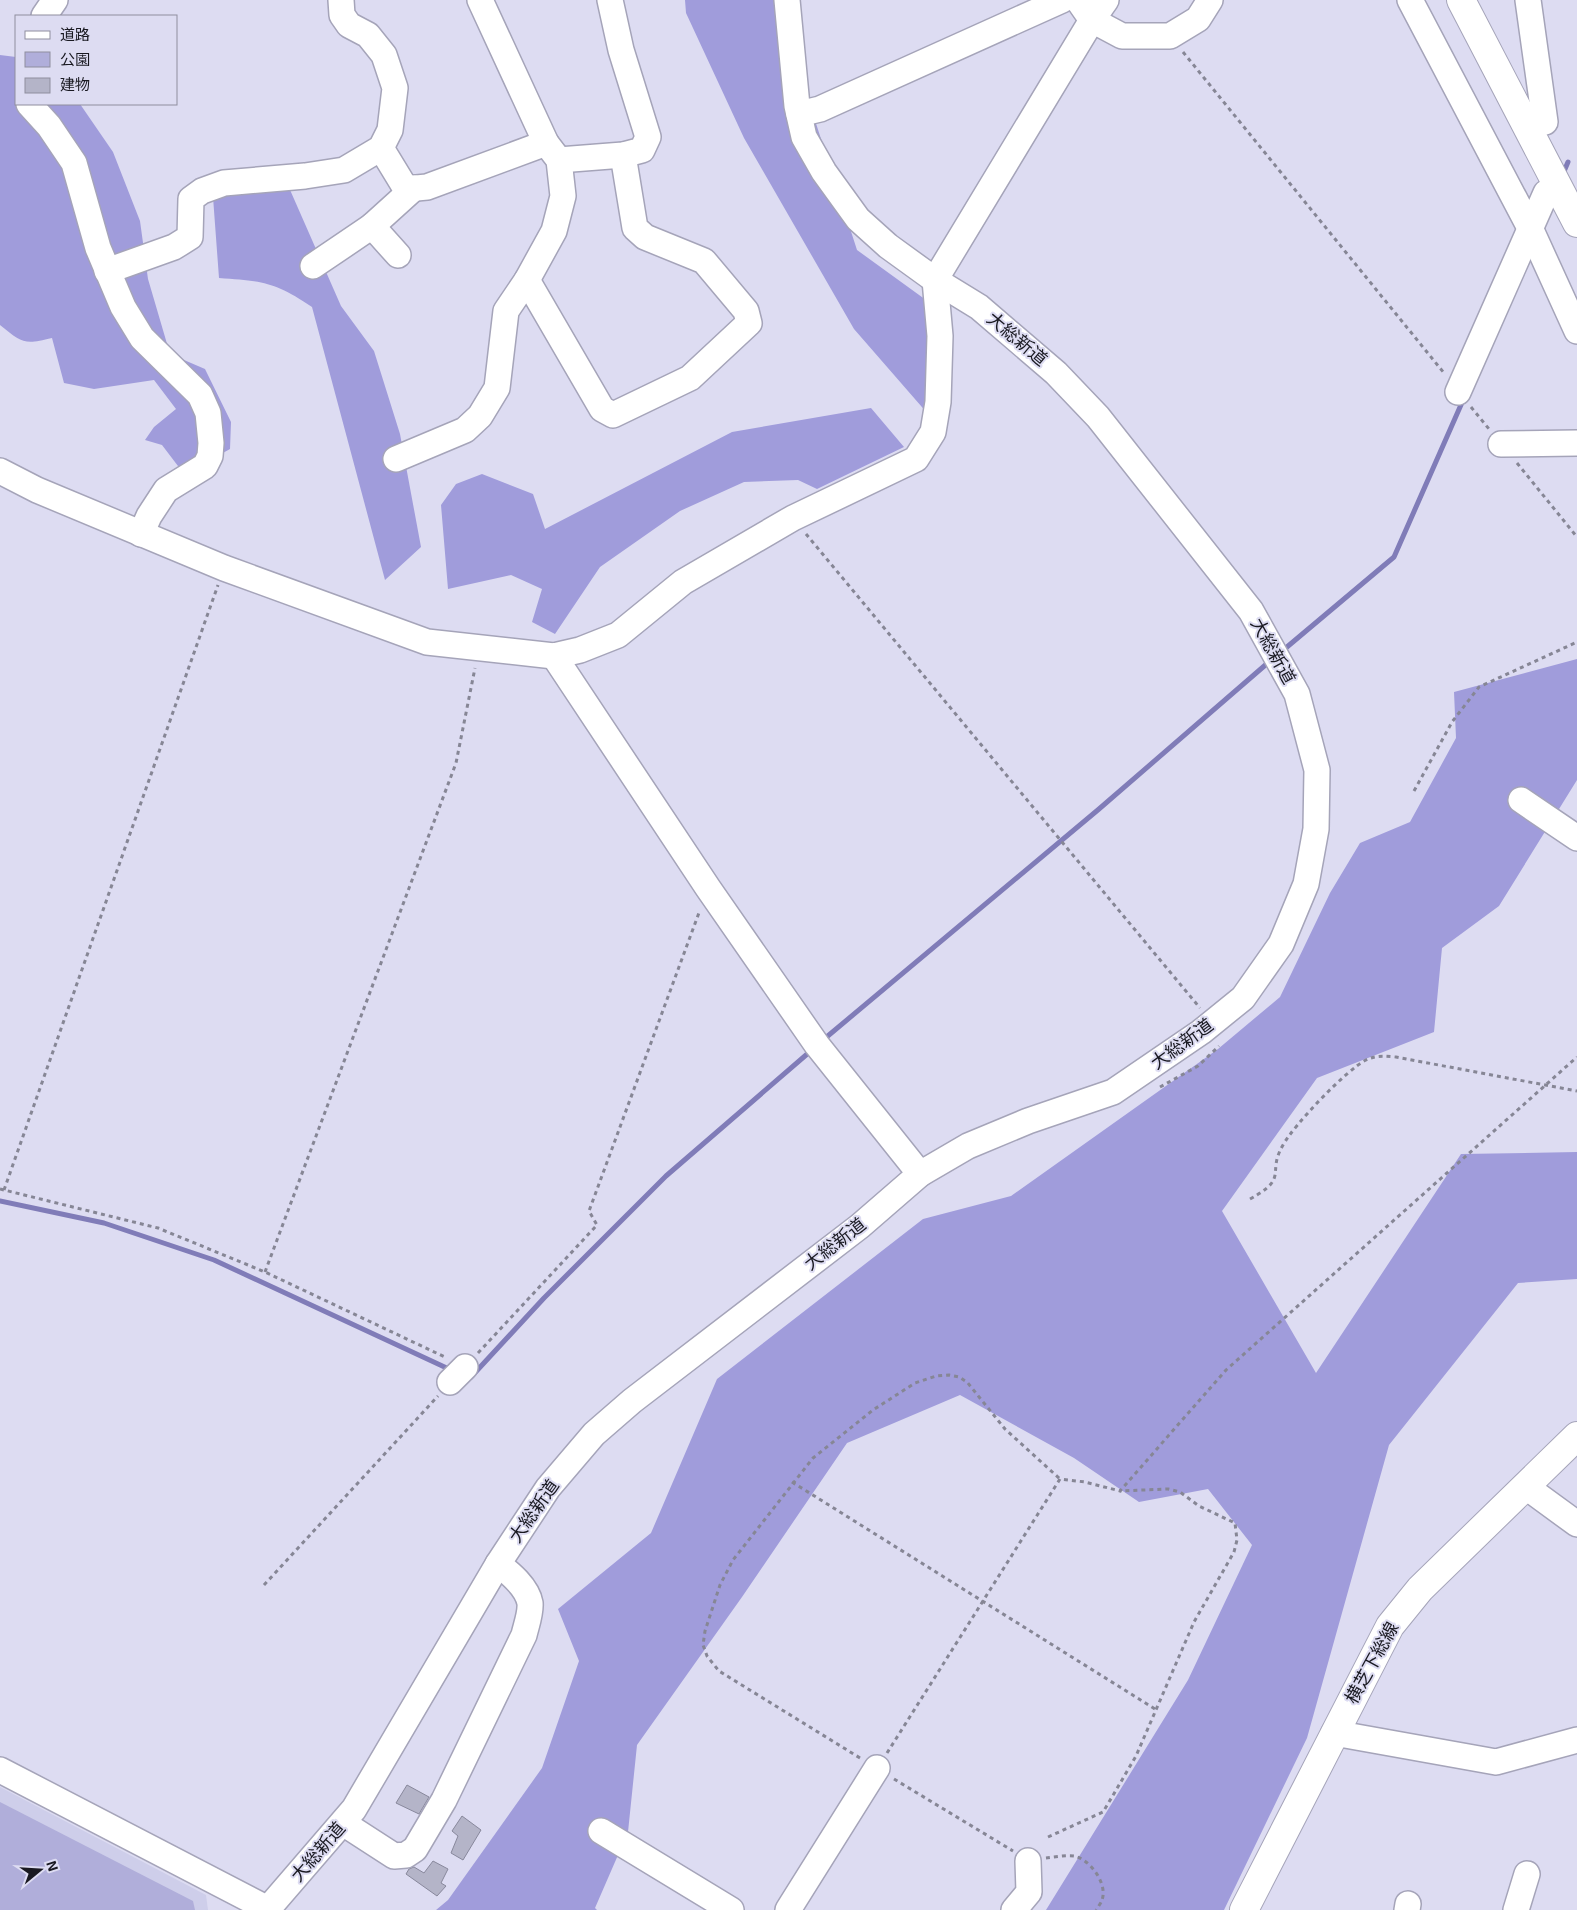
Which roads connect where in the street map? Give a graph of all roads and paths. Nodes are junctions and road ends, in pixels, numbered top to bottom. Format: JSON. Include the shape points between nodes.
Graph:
{"nodes":[{"id":1,"x":55,"y":0,"type":"edge"},
{"id":2,"x":341,"y":0,"type":"edge"},
{"id":3,"x":480,"y":0,"type":"edge"},
{"id":4,"x":610,"y":0,"type":"edge"},
{"id":5,"x":786,"y":0,"type":"edge"},
{"id":6,"x":1062,"y":0,"type":"edge"},
{"id":7,"x":1210,"y":0,"type":"edge"},
{"id":8,"x":1410,"y":0,"type":"edge"},
{"id":9,"x":1461,"y":0,"type":"edge"},
{"id":10,"x":1525,"y":5,"type":"edge"},
{"id":11,"x":1092,"y":7,"type":"edge"},
{"id":12,"x":45,"y":15,"type":"edge"},
{"id":13,"x":1170,"y":36,"type":"junction"},
{"id":14,"x":30,"y":105,"type":"edge"},
{"id":15,"x":799,"y":114,"type":"junction"},
{"id":16,"x":1545,"y":122,"type":"dead end"},
{"id":17,"x":381,"y":148,"type":"junction"},
{"id":18,"x":553,"y":151,"type":"junction"},
{"id":19,"x":623,"y":156,"type":"junction"},
{"id":20,"x":414,"y":188,"type":"junction"},
{"id":21,"x":1554,"y":188,"type":"junction"},
{"id":22,"x":1577,"y":223,"type":"edge"},
{"id":23,"x":372,"y":226,"type":"junction"},
{"id":24,"x":1531,"y":230,"type":"junction"},
{"id":25,"x":398,"y":256,"type":"dead end"},
{"id":26,"x":313,"y":266,"type":"dead end"},
{"id":27,"x":107,"y":271,"type":"junction"},
{"id":28,"x":527,"y":280,"type":"junction"},
{"id":29,"x":935,"y":280,"type":"junction"},
{"id":30,"x":1577,"y":331,"type":"edge"},
{"id":31,"x":1458,"y":392,"type":"junction"},
{"id":32,"x":1577,"y":443,"type":"edge"},
{"id":33,"x":1501,"y":444,"type":"junction"},
{"id":34,"x":396,"y":459,"type":"dead end"},
{"id":35,"x":0,"y":471,"type":"edge"},
{"id":36,"x":793,"y":518,"type":"junction"},
{"id":37,"x":140,"y":534,"type":"junction"},
{"id":38,"x":1577,"y":536,"type":"edge"},
{"id":39,"x":224,"y":568,"type":"junction"},
{"id":40,"x":1577,"y":642,"type":"edge"},
{"id":41,"x":479,"y":647,"type":"junction"},
{"id":42,"x":554,"y":656,"type":"junction"},
{"id":43,"x":1414,"y":791,"type":"dead end"},
{"id":44,"x":1521,"y":800,"type":"dead end"},
{"id":45,"x":1577,"y":838,"type":"edge"},
{"id":46,"x":708,"y":888,"type":"junction"},
{"id":47,"x":1219,"y":1031,"type":"junction"},
{"id":48,"x":1577,"y":1056,"type":"edge"},
{"id":49,"x":1548,"y":1085,"type":"junction"},
{"id":50,"x":1156,"y":1089,"type":"dead end"},
{"id":51,"x":1577,"y":1091,"type":"edge"},
{"id":52,"x":920,"y":1174,"type":"junction"},
{"id":53,"x":2,"y":1190,"type":"edge"},
{"id":54,"x":1250,"y":1200,"type":"dead end"},
{"id":55,"x":264,"y":1272,"type":"junction"},
{"id":56,"x":460,"y":1372,"type":"junction"},
{"id":57,"x":1577,"y":1436,"type":"edge"},
{"id":58,"x":1060,"y":1479,"type":"junction"},
{"id":59,"x":792,"y":1482,"type":"junction"},
{"id":60,"x":1525,"y":1486,"type":"junction"},
{"id":61,"x":1120,"y":1491,"type":"junction"},
{"id":62,"x":1577,"y":1524,"type":"edge"},
{"id":63,"x":498,"y":1564,"type":"junction"},
{"id":64,"x":264,"y":1585,"type":"dead end"},
{"id":65,"x":1155,"y":1709,"type":"junction"},
{"id":66,"x":1334,"y":1733,"type":"junction"},
{"id":67,"x":1577,"y":1740,"type":"edge"},
{"id":68,"x":877,"y":1768,"type":"junction"},
{"id":69,"x":0,"y":1770,"type":"edge"},
{"id":70,"x":343,"y":1823,"type":"junction"},
{"id":71,"x":602,"y":1831,"type":"dead end"},
{"id":72,"x":1048,"y":1837,"type":"dead end"},
{"id":73,"x":1028,"y":1860,"type":"junction"},
{"id":74,"x":1527,"y":1874,"type":"dead end"},
{"id":75,"x":268,"y":1910,"type":"edge"},
{"id":76,"x":731,"y":1910,"type":"edge"},
{"id":77,"x":788,"y":1910,"type":"edge"},
{"id":78,"x":1014,"y":1910,"type":"edge"},
{"id":79,"x":1096,"y":1910,"type":"edge"},
{"id":80,"x":1244,"y":1910,"type":"edge"},
{"id":81,"x":1516,"y":1910,"type":"edge"}],
"edges":[{"from":1,"to":12,"type":"street"},
{"from":2,"to":17,"type":"street","via":[[342,15],[349,25],[368,35],[384,55],[395,88],[390,130]]},
{"from":3,"to":18,"type":"street"},
{"from":4,"to":19,"type":"street","via":[[621,50],[648,137],[642,150]]},
{"from":5,"to":15,"type":"street","name":"大総新道"},
{"from":6,"to":15,"type":"street","via":[[820,109]]},
{"from":7,"to":13,"type":"street","via":[[1198,19]]},
{"from":8,"to":24,"type":"street"},
{"from":9,"to":21,"type":"main road"},
{"from":10,"to":16,"type":"street"},
{"from":11,"to":13,"type":"street","via":[[1122,36]]},
{"from":11,"to":29,"type":"street"},
{"from":13,"to":31,"type":"path"},
{"from":14,"to":27,"type":"street","via":[[74,163]]},
{"from":15,"to":29,"type":"street","name":"大総新道","via":[[804,137],[824,172],[858,219],[888,246]]},
{"from":17,"to":20,"type":"street","via":[[406,189]]},
{"from":17,"to":27,"type":"street","via":[[344,170],[224,183],[202,190],[191,198],[190,237],[174,247]]},
{"from":18,"to":19,"type":"street"},
{"from":18,"to":20,"type":"street"},
{"from":18,"to":28,"type":"street","via":[[562,196],[554,231]]},
{"from":19,"to":28,"type":"street","via":[[635,228],[645,237],[704,261],[746,311],[748,323],[690,378],[612,415],[602,409]]},
{"from":20,"to":23,"type":"street"},
{"from":21,"to":22,"type":"main road"},
{"from":21,"to":24,"type":"street"},
{"from":23,"to":25,"type":"street"},
{"from":23,"to":26,"type":"street"},
{"from":24,"to":30,"type":"street"},
{"from":24,"to":31,"type":"street"},
{"from":27,"to":37,"type":"street","via":[[142,338],[200,395],[208,413],[211,442],[205,466],[166,490]]},
{"from":28,"to":34,"type":"street","via":[[506,311],[497,388],[480,416],[465,430]]},
{"from":29,"to":36,"type":"street","via":[[940,336],[938,402],[933,432],[916,458]]},
{"from":29,"to":47,"type":"street","name":"大総新道","via":[[979,307],[1056,373],[1098,417],[1251,611],[1297,694],[1318,770],[1316,829],[1306,884],[1281,944]]},
{"from":31,"to":33,"type":"path"},
{"from":32,"to":33,"type":"street"},
{"from":33,"to":38,"type":"path"},
{"from":35,"to":37,"type":"street"},
{"from":36,"to":42,"type":"street","via":[[683,582],[618,635]]},
{"from":36,"to":47,"type":"path"},
{"from":37,"to":39,"type":"street"},
{"from":39,"to":41,"type":"street","via":[[427,642]]},
{"from":39,"to":53,"type":"path"},
{"from":40,"to":43,"type":"path","via":[[1479,687],[1452,722]]},
{"from":41,"to":42,"type":"street"},
{"from":41,"to":55,"type":"path","via":[[456,763]]},
{"from":42,"to":46,"type":"street"},
{"from":44,"to":45,"type":"street"},
{"from":46,"to":52,"type":"street","via":[[817,1045]]},
{"from":46,"to":56,"type":"path","via":[[589,1211],[597,1225]]},
{"from":47,"to":50,"type":"path","via":[[1198,1066]]},
{"from":47,"to":52,"type":"street","name":"大総新道","via":[[1113,1092],[968,1146]]},
{"from":48,"to":49,"type":"path"},
{"from":49,"to":51,"type":"path"},
{"from":49,"to":54,"type":"path","via":[[1375,1056],[1354,1067],[1338,1081],[1284,1143],[1276,1158],[1278,1172],[1273,1184]]},
{"from":49,"to":61,"type":"path","via":[[1226,1370]]},
{"from":52,"to":63,"type":"street","name":"大総新道","via":[[860,1226],[632,1401],[594,1434],[548,1488]]},
{"from":53,"to":55,"type":"path","via":[[158,1228]]},
{"from":55,"to":56,"type":"path"},
{"from":56,"to":64,"type":"path"},
{"from":57,"to":60,"type":"main road","name":"横芝下総線"},
{"from":58,"to":59,"type":"path","via":[[1005,1429],[967,1382],[949,1374],[926,1378],[896,1395],[813,1458]]},
{"from":58,"to":61,"type":"path"},
{"from":58,"to":68,"type":"path"},
{"from":59,"to":65,"type":"path"},
{"from":59,"to":68,"type":"path","via":[[733,1560],[720,1585],[703,1645],[719,1671]]},
{"from":60,"to":62,"type":"street"},
{"from":60,"to":66,"type":"main road","name":"横芝下総線","via":[[1420,1589],[1390,1626]]},
{"from":61,"to":65,"type":"path","via":[[1168,1489],[1180,1492],[1198,1506],[1235,1523],[1237,1532],[1234,1552],[1194,1622]]},
{"from":63,"to":70,"type":"street","name":"大総新道"},
{"from":63,"to":70,"type":"street","via":[[522,1587],[530,1603],[529,1615],[524,1635],[444,1800],[414,1849],[406,1855],[394,1856]]},
{"from":65,"to":72,"type":"path","via":[[1136,1756],[1103,1812]]},
{"from":66,"to":67,"type":"street","via":[[1496,1762]]},
{"from":66,"to":80,"type":"main road","name":"横芝下総線"},
{"from":68,"to":73,"type":"path"},
{"from":68,"to":77,"type":"street"},
{"from":69,"to":75,"type":"street"},
{"from":70,"to":75,"type":"street","name":"大総新道"},
{"from":71,"to":76,"type":"street"},
{"from":73,"to":78,"type":"street","via":[[1029,1892]]},
{"from":73,"to":79,"type":"path","via":[[1075,1856],[1087,1863],[1102,1885],[1103,1899]]},
{"from":74,"to":81,"type":"street"}]}
